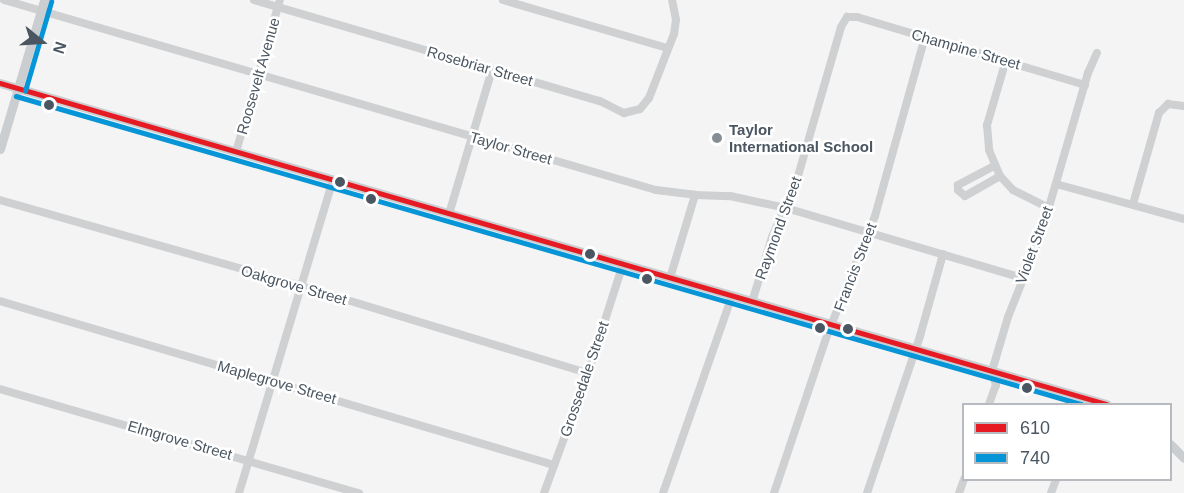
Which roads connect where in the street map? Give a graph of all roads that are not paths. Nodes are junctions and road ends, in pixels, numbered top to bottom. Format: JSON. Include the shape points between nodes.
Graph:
{"nodes":[{"id":1,"x":3,"y":0,"type":"edge"},
{"id":2,"x":44,"y":0,"type":"edge"},
{"id":3,"x":254,"y":0,"type":"edge"},
{"id":4,"x":503,"y":0,"type":"edge"},
{"id":5,"x":672,"y":0,"type":"edge"},
{"id":6,"x":279,"y":4,"type":"edge"},
{"id":7,"x":41,"y":12,"type":"junction"},
{"id":8,"x":847,"y":16,"type":"joint"},
{"id":9,"x":925,"y":37,"type":"junction"},
{"id":10,"x":667,"y":48,"type":"junction"},
{"id":11,"x":1097,"y":53,"type":"dead end"},
{"id":12,"x":1006,"y":60,"type":"junction"},
{"id":13,"x":492,"y":69,"type":"junction"},
{"id":14,"x":258,"y":75,"type":"junction"},
{"id":15,"x":0,"y":83,"type":"edge"},
{"id":16,"x":1085,"y":85,"type":"junction"},
{"id":17,"x":18,"y":89,"type":"junction"},
{"id":18,"x":1184,"y":106,"type":"edge"},
{"id":19,"x":472,"y":137,"type":"junction"},
{"id":20,"x":0,"y":149,"type":"edge"},
{"id":21,"x":236,"y":152,"type":"junction"},
{"id":22,"x":994,"y":166,"type":"junction"},
{"id":23,"x":1000,"y":176,"type":"junction"},
{"id":24,"x":333,"y":180,"type":"junction"},
{"id":25,"x":1056,"y":184,"type":"junction"},
{"id":26,"x":695,"y":195,"type":"junction"},
{"id":27,"x":0,"y":200,"type":"edge"},
{"id":28,"x":1133,"y":204,"type":"junction"},
{"id":29,"x":786,"y":208,"type":"junction"},
{"id":30,"x":1049,"y":208,"type":"junction"},
{"id":31,"x":449,"y":214,"type":"junction"},
{"id":32,"x":1184,"y":219,"type":"edge"},
{"id":33,"x":869,"y":232,"type":"junction"},
{"id":34,"x":943,"y":254,"type":"junction"},
{"id":35,"x":623,"y":264,"type":"junction"},
{"id":36,"x":670,"y":278,"type":"junction"},
{"id":37,"x":1022,"y":278,"type":"junction"},
{"id":38,"x":301,"y":286,"type":"junction"},
{"id":39,"x":732,"y":296,"type":"junction"},
{"id":40,"x":0,"y":301,"type":"edge"},
{"id":41,"x":752,"y":302,"type":"junction"},
{"id":42,"x":832,"y":324,"type":"junction"},
{"id":43,"x":916,"y":350,"type":"junction"},
{"id":44,"x":992,"y":371,"type":"junction"},
{"id":45,"x":588,"y":373,"type":"junction"},
{"id":46,"x":272,"y":380,"type":"junction"},
{"id":47,"x":0,"y":388,"type":"edge"},
{"id":48,"x":1083,"y":401,"type":"edge"},
{"id":49,"x":990,"y":403,"type":"edge"},
{"id":50,"x":1172,"y":446,"type":"edge"},
{"id":51,"x":1184,"y":458,"type":"edge"},
{"id":52,"x":249,"y":460,"type":"junction"},
{"id":53,"x":554,"y":465,"type":"junction"},
{"id":54,"x":239,"y":493,"type":"edge"},
{"id":55,"x":359,"y":493,"type":"edge"},
{"id":56,"x":544,"y":493,"type":"edge"},
{"id":57,"x":663,"y":493,"type":"edge"},
{"id":58,"x":774,"y":493,"type":"edge"},
{"id":59,"x":867,"y":493,"type":"edge"}],
"edges":[{"from":1,"to":7,"type":"street","name":"Taylor Street"},
{"from":2,"to":7,"type":"main road"},
{"from":3,"to":6,"type":"street","name":"Rosebriar Street"},
{"from":4,"to":10,"type":"street"},
{"from":5,"to":10,"type":"street","via":[[675,27]]},
{"from":6,"to":13,"type":"street","name":"Rosebriar Street"},
{"from":6,"to":14,"type":"street","name":"Roosevelt Avenue"},
{"from":7,"to":14,"type":"street","name":"Taylor Street"},
{"from":7,"to":17,"type":"main road"},
{"from":8,"to":9,"type":"street","name":"Champine Street"},
{"from":8,"to":29,"type":"street","name":"Raymond Street"},
{"from":9,"to":12,"type":"street","name":"Champine Street"},
{"from":9,"to":33,"type":"street","name":"Francis Street"},
{"from":10,"to":13,"type":"street","name":"Rosebriar Street","via":[[646,103],[629,113]]},
{"from":11,"to":16,"type":"street","name":"Violet Street"},
{"from":12,"to":16,"type":"street","name":"Champine Street"},
{"from":12,"to":22,"type":"street","via":[[987,125]]},
{"from":13,"to":19,"type":"street"},
{"from":14,"to":19,"type":"street","name":"Taylor Street"},
{"from":14,"to":21,"type":"street","name":"Roosevelt Avenue"},
{"from":15,"to":17,"type":"main road"},
{"from":16,"to":25,"type":"street","name":"Violet Street"},
{"from":17,"to":20,"type":"main road"},
{"from":17,"to":21,"type":"main road"},
{"from":18,"to":28,"type":"street","via":[[1164,106],[1159,113]]},
{"from":19,"to":26,"type":"street","name":"Taylor Street","via":[[656,190]]},
{"from":19,"to":31,"type":"street"},
{"from":21,"to":24,"type":"main road"},
{"from":22,"to":23,"type":"street"},
{"from":22,"to":23,"type":"street","via":[[958,185],[958,190],[964,196]]},
{"from":23,"to":30,"type":"street","via":[[1023,197]]},
{"from":24,"to":31,"type":"main road"},
{"from":24,"to":38,"type":"street"},
{"from":25,"to":28,"type":"street"},
{"from":25,"to":30,"type":"street","name":"Violet Street"},
{"from":26,"to":29,"type":"street","name":"Taylor Street","via":[[730,196]]},
{"from":26,"to":36,"type":"street"},
{"from":27,"to":38,"type":"street","name":"Oakgrove Street"},
{"from":28,"to":32,"type":"street"},
{"from":29,"to":33,"type":"street","name":"Taylor Street"},
{"from":29,"to":41,"type":"street","name":"Raymond Street","via":[[772,237]]},
{"from":30,"to":37,"type":"street","name":"Violet Street"},
{"from":31,"to":35,"type":"main road"},
{"from":33,"to":34,"type":"street","name":"Taylor Street"},
{"from":33,"to":42,"type":"street","name":"Francis Street"},
{"from":34,"to":37,"type":"street","name":"Taylor Street"},
{"from":34,"to":43,"type":"street"},
{"from":35,"to":36,"type":"main road"},
{"from":35,"to":45,"type":"street","name":"Grossedale Street"},
{"from":36,"to":39,"type":"main road"},
{"from":37,"to":44,"type":"street","name":"Violet Street"},
{"from":38,"to":45,"type":"street","name":"Oakgrove Street"},
{"from":38,"to":46,"type":"street"},
{"from":39,"to":41,"type":"main road"},
{"from":39,"to":57,"type":"street"},
{"from":40,"to":46,"type":"street","name":"Maplegrove Street"},
{"from":41,"to":42,"type":"main road"},
{"from":42,"to":43,"type":"main road"},
{"from":42,"to":58,"type":"street","name":"Francis Street"},
{"from":43,"to":44,"type":"main road"},
{"from":43,"to":59,"type":"street"},
{"from":44,"to":48,"type":"main road"},
{"from":44,"to":49,"type":"street","name":"Violet Street","via":[[996,385]]},
{"from":45,"to":53,"type":"street","name":"Grossedale Street"},
{"from":46,"to":52,"type":"street"},
{"from":46,"to":53,"type":"street","name":"Maplegrove Street"},
{"from":47,"to":52,"type":"street","name":"Elmgrove Street"},
{"from":50,"to":51,"type":"main road"},
{"from":52,"to":54,"type":"street"},
{"from":52,"to":55,"type":"street","name":"Elmgrove Street"},
{"from":53,"to":56,"type":"street","name":"Grossedale Street"}]}
